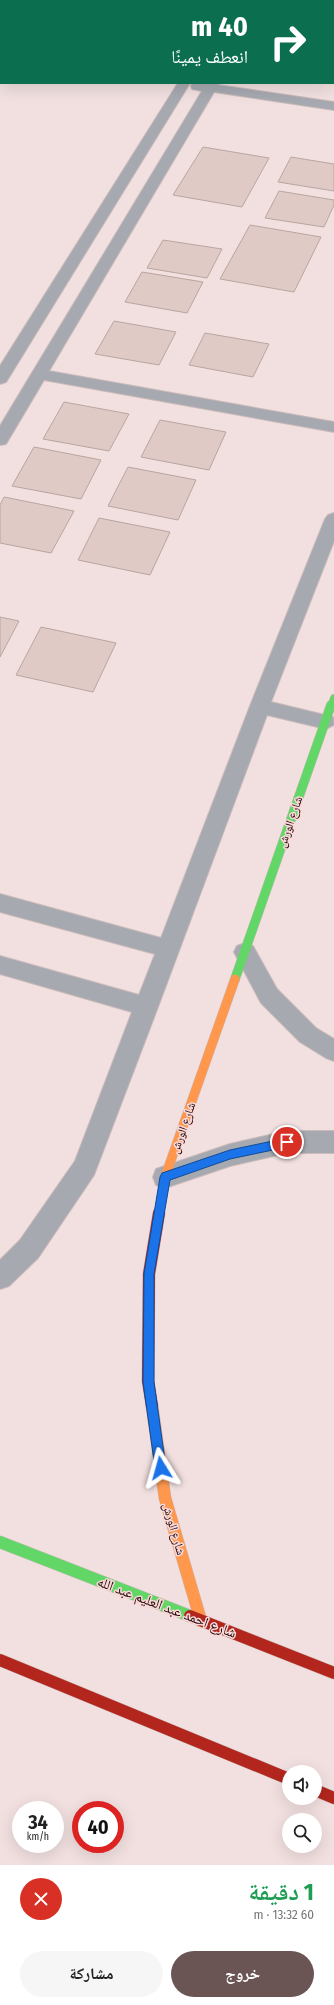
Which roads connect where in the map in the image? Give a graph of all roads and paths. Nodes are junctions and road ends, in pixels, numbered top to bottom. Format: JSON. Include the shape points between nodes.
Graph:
{"nodes":[{"id":1,"x":184,"y":84,"type":"edge"},
{"id":2,"x":212,"y":86,"type":"edge"},
{"id":3,"x":334,"y":106,"type":"edge"},
{"id":4,"x":40,"y":374,"type":"junction"},
{"id":5,"x":0,"y":379,"type":"edge"},
{"id":6,"x":334,"y":427,"type":"edge"},
{"id":7,"x":0,"y":440,"type":"edge"},
{"id":8,"x":334,"y":519,"type":"edge"},
{"id":9,"x":334,"y":698,"type":"edge"},
{"id":10,"x":260,"y":706,"type":"junction"},
{"id":11,"x":326,"y":722,"type":"junction"},
{"id":12,"x":0,"y":904,"type":"edge"},
{"id":13,"x":168,"y":949,"type":"junction"},
{"id":14,"x":245,"y":952,"type":"junction"},
{"id":15,"x":0,"y":965,"type":"edge"},
{"id":16,"x":147,"y":1006,"type":"junction"},
{"id":17,"x":334,"y":1051,"type":"edge"},
{"id":18,"x":334,"y":1142,"type":"edge"},
{"id":19,"x":165,"y":1177,"type":"junction"},
{"id":20,"x":0,"y":1278,"type":"edge"},
{"id":21,"x":0,"y":1542,"type":"edge"},
{"id":22,"x":201,"y":1621,"type":"junction"},
{"id":23,"x":0,"y":1660,"type":"edge"},
{"id":24,"x":334,"y":1673,"type":"edge"},
{"id":25,"x":282,"y":1776,"type":"edge"},
{"id":26,"x":322,"y":1793,"type":"edge"},
{"id":27,"x":334,"y":1798,"type":"edge"}],
"edges":[{"from":1,"to":2,"type":"street"},
{"from":1,"to":5,"type":"street"},
{"from":2,"to":3,"type":"street"},
{"from":2,"to":4,"type":"street"},
{"from":4,"to":6,"type":"street"},
{"from":4,"to":7,"type":"street"},
{"from":8,"to":10,"type":"street"},
{"from":9,"to":11,"type":"street","name":"شارع الورش"},
{"from":10,"to":11,"type":"street"},
{"from":10,"to":13,"type":"street"},
{"from":11,"to":14,"type":"street","name":"شارع الورش"},
{"from":12,"to":13,"type":"street"},
{"from":13,"to":16,"type":"street"},
{"from":14,"to":17,"type":"street","via":[[269,996],[308,1035]]},
{"from":14,"to":19,"type":"street","name":"شارع الورش"},
{"from":15,"to":16,"type":"street"},
{"from":16,"to":20,"type":"street","via":[[85,1167],[29,1249]]},
{"from":18,"to":19,"type":"street","via":[[287,1142],[230,1155]]},
{"from":19,"to":22,"type":"street","name":"شارع الورش","via":[[149,1274],[148,1382],[165,1498]]},
{"from":21,"to":22,"type":"street","name":"شارع احمد عبد العليم عبد الله"},
{"from":22,"to":24,"type":"street","name":"شارع احمد عبد العليم عبد الله"},
{"from":23,"to":25,"type":"street"},
{"from":26,"to":27,"type":"street"}]}
